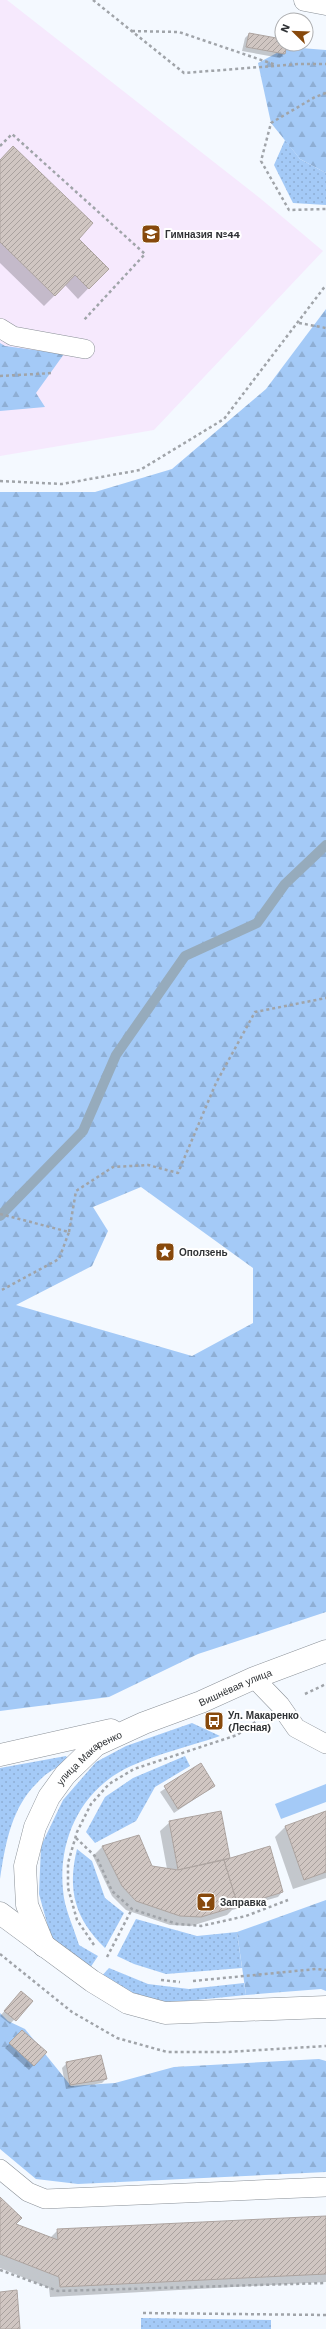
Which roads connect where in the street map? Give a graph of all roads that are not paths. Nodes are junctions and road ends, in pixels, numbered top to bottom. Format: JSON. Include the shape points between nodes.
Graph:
{"nodes":[{"id":1,"x":305,"y":0,"type":"edge"},
{"id":2,"x":326,"y":4,"type":"edge"},
{"id":3,"x":0,"y":328,"type":"edge"},
{"id":4,"x":85,"y":349,"type":"dead end"},
{"id":5,"x":326,"y":1651,"type":"edge"},
{"id":6,"x":254,"y":1678,"type":"junction"},
{"id":7,"x":144,"y":1723,"type":"junction"},
{"id":8,"x":326,"y":1744,"type":"edge"},
{"id":9,"x":0,"y":1754,"type":"edge"},
{"id":10,"x":0,"y":1913,"type":"edge"},
{"id":11,"x":44,"y":1946,"type":"junction"},
{"id":12,"x":326,"y":2007,"type":"edge"},
{"id":13,"x":0,"y":2169,"type":"edge"},
{"id":14,"x":326,"y":2187,"type":"edge"}],
"edges":[{"from":1,"to":2,"type":"street"},
{"from":3,"to":4,"type":"lane","via":[[13,336]]},
{"from":5,"to":6,"type":"street","name":"Вишнёвая улица"},
{"from":6,"to":7,"type":"street","name":"Вишнёвая улица","via":[[201,1702]]},
{"from":6,"to":8,"type":"lane","via":[[280,1705],[296,1728]]},
{"from":7,"to":9,"type":"street","name":"улица Макаренко"},
{"from":7,"to":11,"type":"street","name":"улица Макаренко","via":[[96,1745],[65,1775],[49,1797],[35,1827],[25,1866],[27,1905]]},
{"from":10,"to":11,"type":"street"},
{"from":11,"to":12,"type":"street","via":[[92,1981],[128,2003],[165,2013]]},
{"from":13,"to":14,"type":"lane","via":[[28,2192],[45,2199]]}]}
